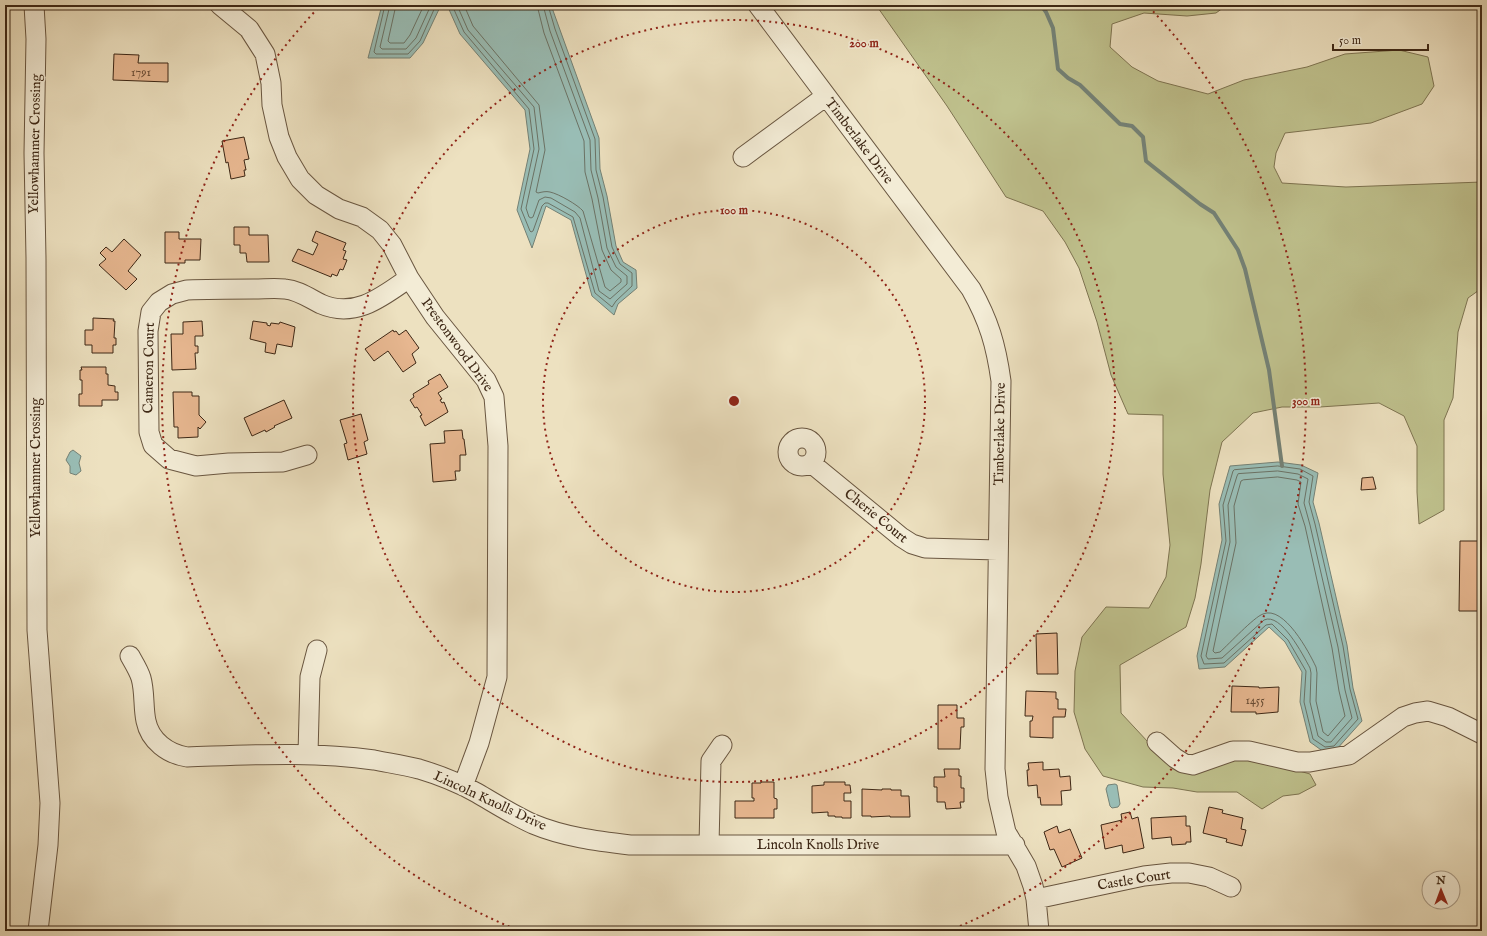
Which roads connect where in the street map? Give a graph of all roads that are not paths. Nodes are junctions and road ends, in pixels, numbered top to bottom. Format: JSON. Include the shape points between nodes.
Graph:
{"nodes":[{"id":1,"x":34,"y":5,"type":"edge"},
{"id":2,"x":220,"y":5,"type":"edge"},
{"id":3,"x":758,"y":5,"type":"edge"},
{"id":4,"x":826,"y":96,"type":"junction"},
{"id":5,"x":743,"y":157,"type":"dead end"},
{"id":6,"x":409,"y":278,"type":"junction"},
{"id":7,"x":307,"y":455,"type":"dead end"},
{"id":8,"x":811,"y":463,"type":"dead end"},
{"id":9,"x":998,"y":550,"type":"junction"},
{"id":10,"x":317,"y":650,"type":"dead end"},
{"id":11,"x":130,"y":656,"type":"dead end"},
{"id":12,"x":1482,"y":734,"type":"edge"},
{"id":13,"x":1157,"y":742,"type":"dead end"},
{"id":14,"x":722,"y":745,"type":"dead end"},
{"id":15,"x":308,"y":754,"type":"junction"},
{"id":16,"x":463,"y":786,"type":"junction"},
{"id":17,"x":709,"y":845,"type":"junction"},
{"id":18,"x":1015,"y":845,"type":"junction"},
{"id":19,"x":1231,"y":887,"type":"dead end"},
{"id":20,"x":1036,"y":899,"type":"junction"},
{"id":21,"x":38,"y":931,"type":"edge"},
{"id":22,"x":1039,"y":931,"type":"edge"}],
"edges":[{"from":1,"to":21,"type":"street","name":"Yellowhammer Crossing","via":[[37,630],[50,803]]},
{"from":2,"to":6,"type":"street","name":"Prestonwood Drive","via":[[249,29],[265,54],[279,137],[300,180],[316,195],[380,230],[392,245]]},
{"from":3,"to":4,"type":"street","name":"Timberlake Drive"},
{"from":4,"to":5,"type":"street"},
{"from":4,"to":9,"type":"street","name":"Timberlake Drive","via":[[971,289],[990,329],[998,355],[1001,381]]},
{"from":6,"to":7,"type":"street","name":"Cameron Court","via":[[368,305],[352,309],[336,309],[285,289],[187,290],[172,294],[159,302],[151,312],[148,331],[149,432],[153,445],[168,459],[196,466],[283,462]]},
{"from":6,"to":16,"type":"street","name":"Prestonwood Drive","via":[[435,317],[486,380],[494,397],[498,446],[497,677]]},
{"from":8,"to":9,"type":"street","name":"Cherie Court","via":[[901,538],[912,544],[925,548]]},
{"from":9,"to":18,"type":"street","name":"Timberlake Drive","via":[[995,769],[1006,832]]},
{"from":10,"to":15,"type":"street","via":[[310,677]]},
{"from":11,"to":15,"type":"street","name":"Lincoln Knolls Drive","via":[[140,677],[146,722],[154,739],[176,755],[187,757]]},
{"from":12,"to":13,"type":"street","via":[[1448,717],[1428,712],[1415,713],[1403,717],[1349,755],[1297,762],[1249,751],[1233,751],[1193,765],[1175,758]]},
{"from":14,"to":17,"type":"street","via":[[711,761]]},
{"from":15,"to":16,"type":"street","name":"Lincoln Knolls Drive","via":[[399,764]]},
{"from":16,"to":17,"type":"street","name":"Lincoln Knolls Drive","via":[[514,815],[565,834],[630,845]]},
{"from":17,"to":18,"type":"street","name":"Lincoln Knolls Drive"},
{"from":18,"to":20,"type":"street","name":"Timberlake Drive","via":[[1026,866]]},
{"from":19,"to":20,"type":"street","name":"Castle Court","via":[[1209,876],[1171,872]]},
{"from":20,"to":22,"type":"street","name":"Timberlake Drive"}]}
